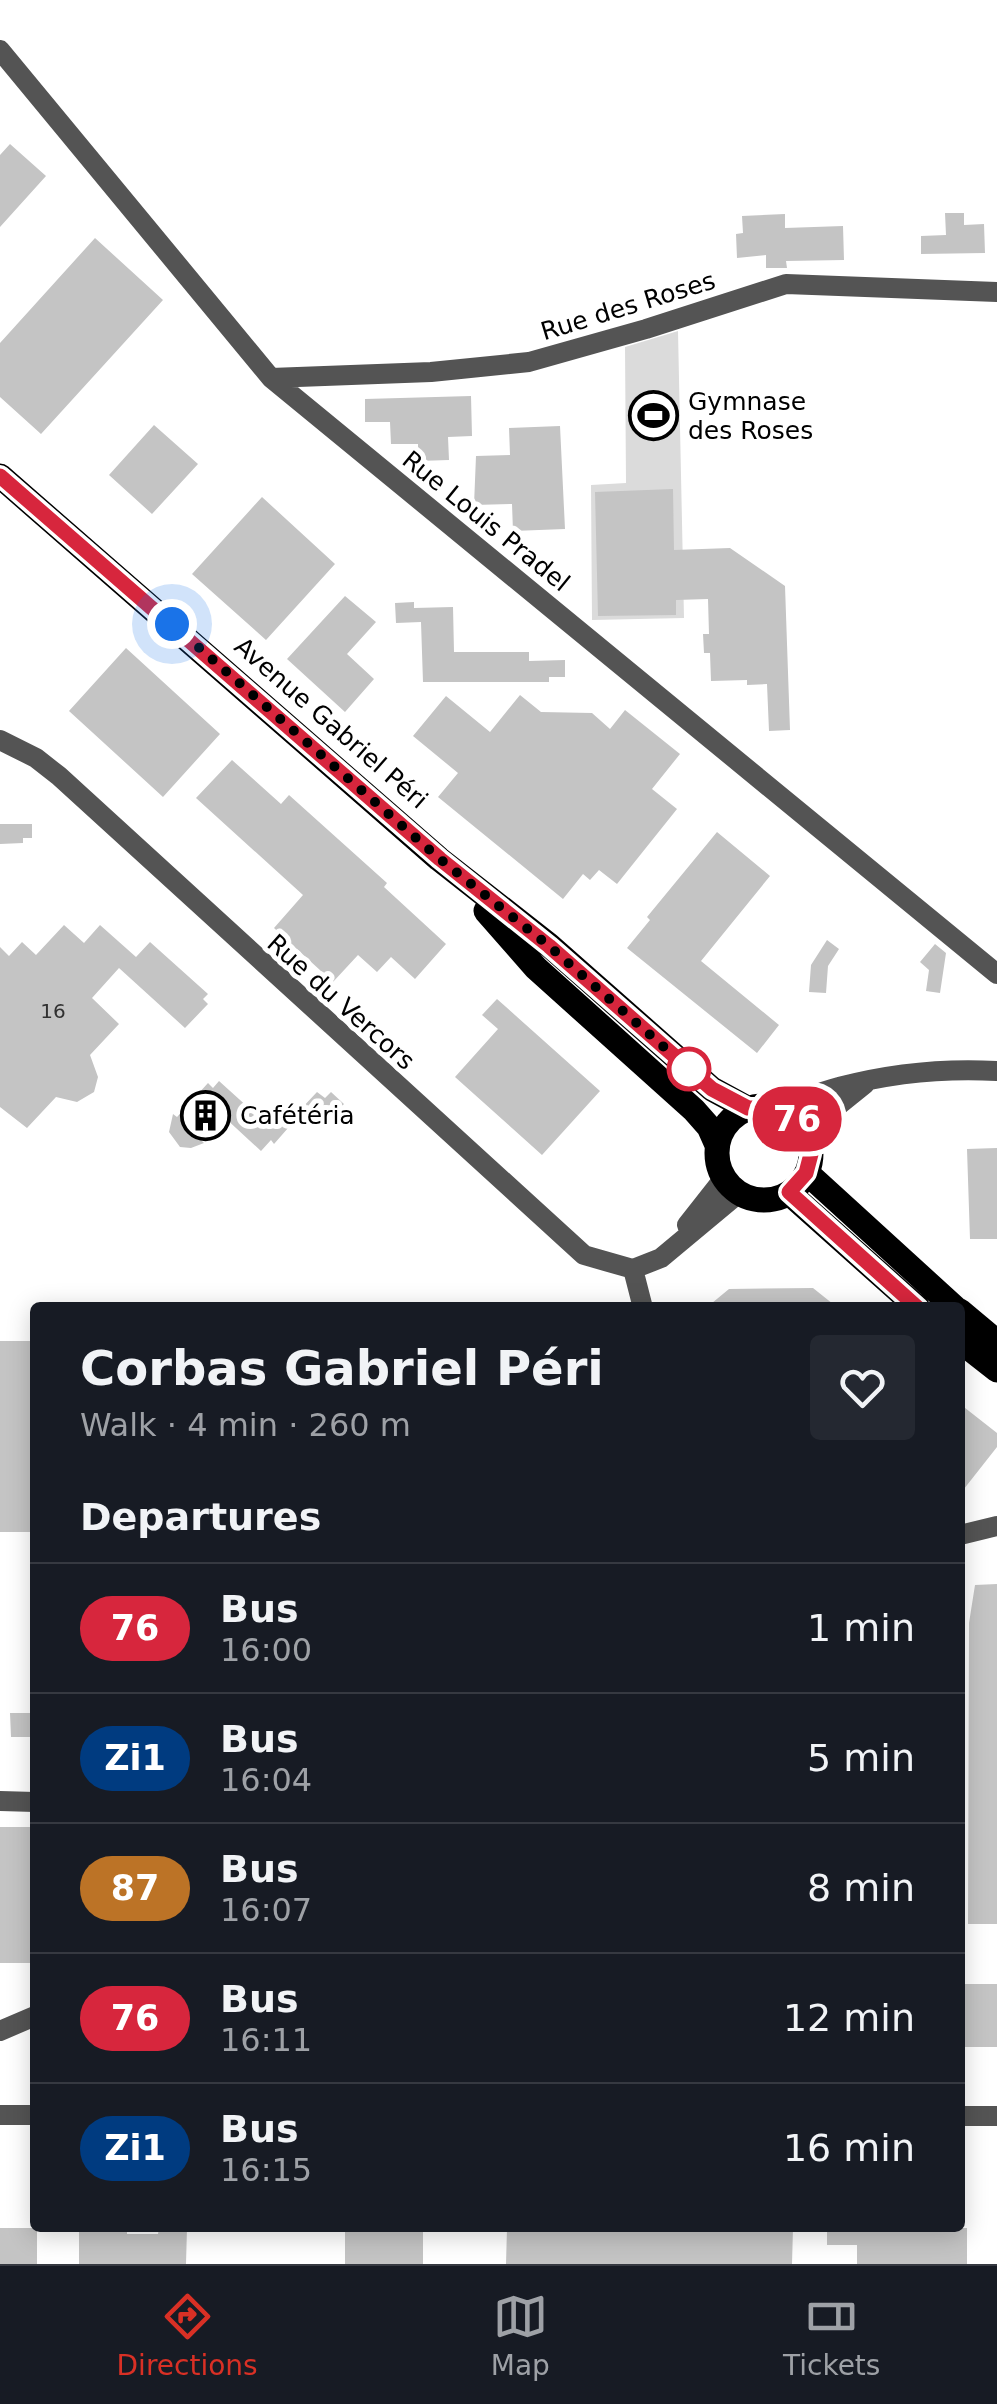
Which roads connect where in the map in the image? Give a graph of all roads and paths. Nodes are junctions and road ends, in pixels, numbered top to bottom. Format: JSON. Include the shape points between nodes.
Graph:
{"nodes":[{"id":1,"x":0,"y":50,"type":"edge"},
{"id":2,"x":997,"y":292,"type":"edge"},
{"id":3,"x":271,"y":378,"type":"junction"},
{"id":4,"x":0,"y":476,"type":"edge"},
{"id":5,"x":0,"y":740,"type":"edge"},
{"id":6,"x":440,"y":859,"type":"junction"},
{"id":7,"x":997,"y":974,"type":"edge"},
{"id":8,"x":997,"y":1071,"type":"edge"},
{"id":9,"x":868,"y":1082,"type":"junction"},
{"id":10,"x":748,"y":1108,"type":"junction"},
{"id":11,"x":778,"y":1108,"type":"junction"},
{"id":12,"x":717,"y":1145,"type":"junction"},
{"id":13,"x":810,"y":1145,"type":"junction"},
{"id":14,"x":806,"y":1173,"type":"junction"},
{"id":15,"x":732,"y":1186,"type":"junction"},
{"id":16,"x":789,"y":1192,"type":"junction"},
{"id":17,"x":633,"y":1269,"type":"junction"},
{"id":18,"x":641,"y":1302,"type":"edge"},
{"id":19,"x":911,"y":1302,"type":"edge"},
{"id":20,"x":949,"y":1302,"type":"edge"},
{"id":21,"x":965,"y":1316,"type":"edge"},
{"id":22,"x":997,"y":1342,"type":"edge"},
{"id":23,"x":965,"y":1344,"type":"edge"},
{"id":24,"x":997,"y":1370,"type":"edge"},
{"id":25,"x":997,"y":1526,"type":"edge"},
{"id":26,"x":965,"y":1534,"type":"edge"},
{"id":27,"x":0,"y":1802,"type":"edge"},
{"id":28,"x":30,"y":1802,"type":"edge"},
{"id":29,"x":30,"y":2018,"type":"edge"},
{"id":30,"x":0,"y":2031,"type":"edge"},
{"id":31,"x":0,"y":2115,"type":"edge"},
{"id":32,"x":30,"y":2115,"type":"edge"},
{"id":33,"x":965,"y":2116,"type":"edge"},
{"id":34,"x":997,"y":2116,"type":"edge"}],
"edges":[{"from":1,"to":3,"type":"street","name":"Rue Louis Pradel"},
{"from":2,"to":3,"type":"street","name":"Rue des Roses","via":[[786,284],[529,362]]},
{"from":3,"to":7,"type":"street","name":"Rue Louis Pradel"},
{"from":4,"to":6,"type":"main road","name":"Avenue Gabriel Péri"},
{"from":5,"to":17,"type":"street","name":"Rue du Vercors","via":[[59,776],[584,1254]]},
{"from":6,"to":10,"type":"main road","name":"Avenue Gabriel Péri","via":[[712,1089]]},
{"from":6,"to":12,"type":"main road","name":"Avenue Gabriel Péri","via":[[536,968],[694,1110]]},
{"from":8,"to":9,"type":"street","via":[[942,1068]]},
{"from":9,"to":11,"type":"street"},
{"from":9,"to":13,"type":"street","via":[[829,1113]]},
{"from":10,"to":11,"type":"main road"},
{"from":10,"to":12,"type":"main road","via":[[728,1122]]},
{"from":11,"to":13,"type":"main road","via":[[803,1126]]},
{"from":12,"to":15,"type":"main road","via":[[719,1168]]},
{"from":13,"to":14,"type":"main road"},
{"from":14,"to":16,"type":"main road"},
{"from":14,"to":20,"type":"main road"},
{"from":15,"to":16,"type":"main road","via":[[764,1200]]},
{"from":15,"to":17,"type":"street","via":[[661,1258]]},
{"from":16,"to":19,"type":"main road"},
{"from":17,"to":18,"type":"street"},
{"from":21,"to":22,"type":"main road"},
{"from":23,"to":24,"type":"main road"},
{"from":25,"to":26,"type":"street"},
{"from":27,"to":28,"type":"street"},
{"from":29,"to":30,"type":"street"},
{"from":31,"to":32,"type":"street"},
{"from":33,"to":34,"type":"street"}]}
